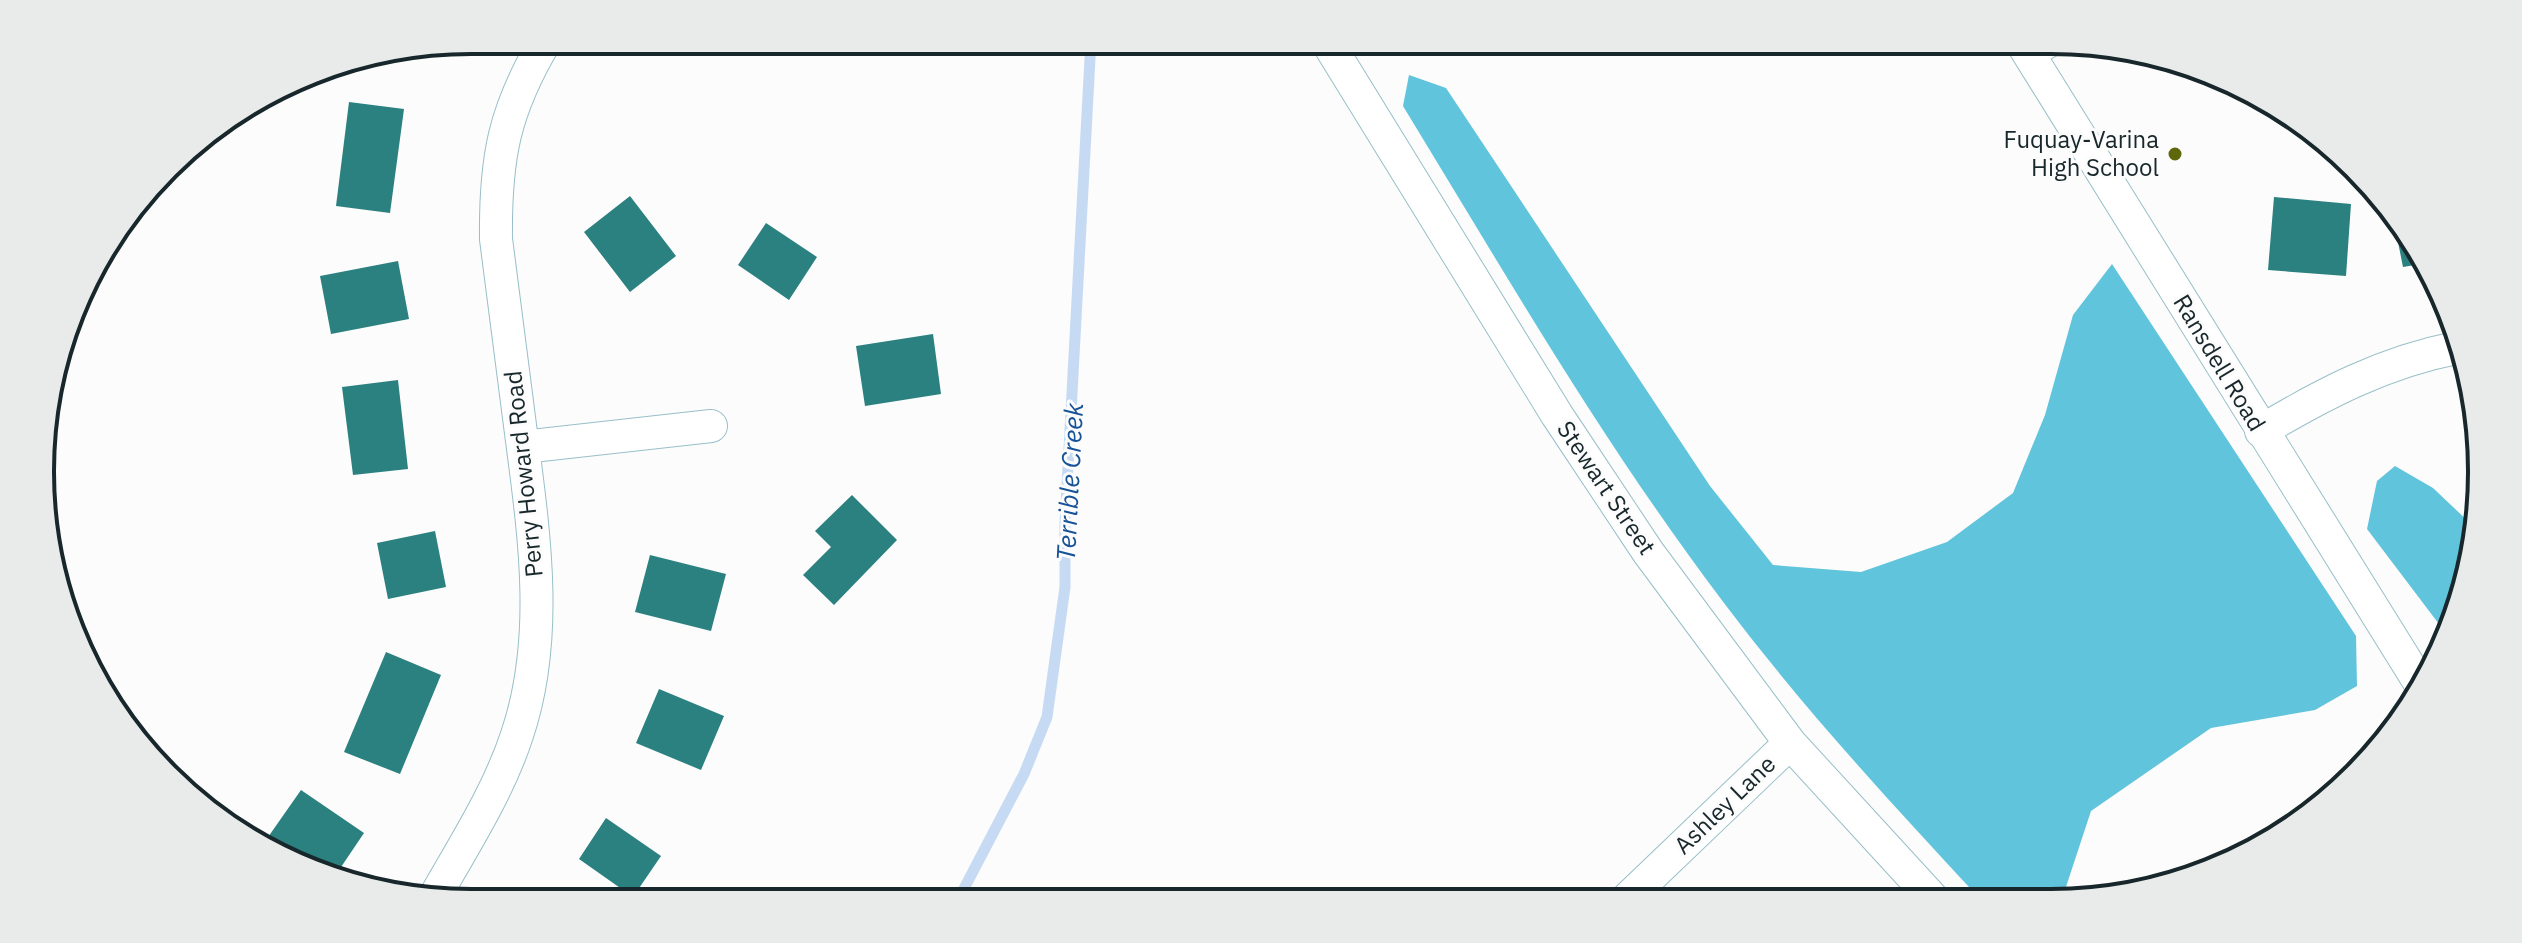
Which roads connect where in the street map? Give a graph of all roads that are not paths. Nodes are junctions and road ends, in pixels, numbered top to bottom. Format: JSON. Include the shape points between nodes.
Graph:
{"nodes":[{"id":1,"x":539,"y":54,"type":"edge"},
{"id":2,"x":1335,"y":54,"type":"edge"},
{"id":3,"x":2028,"y":54,"type":"edge"},
{"id":4,"x":2450,"y":350,"type":"edge"},
{"id":5,"x":711,"y":426,"type":"dead end"},
{"id":6,"x":2261,"y":431,"type":"junction"},
{"id":7,"x":523,"y":447,"type":"junction"},
{"id":8,"x":2415,"y":675,"type":"edge"},
{"id":9,"x":1790,"y":743,"type":"junction"},
{"id":10,"x":440,"y":888,"type":"edge"},
{"id":11,"x":1637,"y":889,"type":"edge"},
{"id":12,"x":1924,"y":889,"type":"edge"}],
"edges":[{"from":1,"to":7,"type":"street","name":"Perry Howard Road","via":[[501,142],[495,190],[496,239]]},
{"from":2,"to":9,"type":"street","name":"Stewart Street","via":[[1557,415],[1648,552]]},
{"from":3,"to":6,"type":"street","name":"Ransdell Road"},
{"from":4,"to":6,"type":"street","via":[[2367,375]]},
{"from":5,"to":7,"type":"street"},
{"from":6,"to":8,"type":"street","name":"Ransdell Road"},
{"from":7,"to":10,"type":"street","name":"Perry Howard Road","via":[[535,558],[537,631],[530,685],[499,779]]},
{"from":9,"to":11,"type":"street","name":"Ashley Lane"},
{"from":9,"to":12,"type":"street","name":"Stewart Street"}]}
